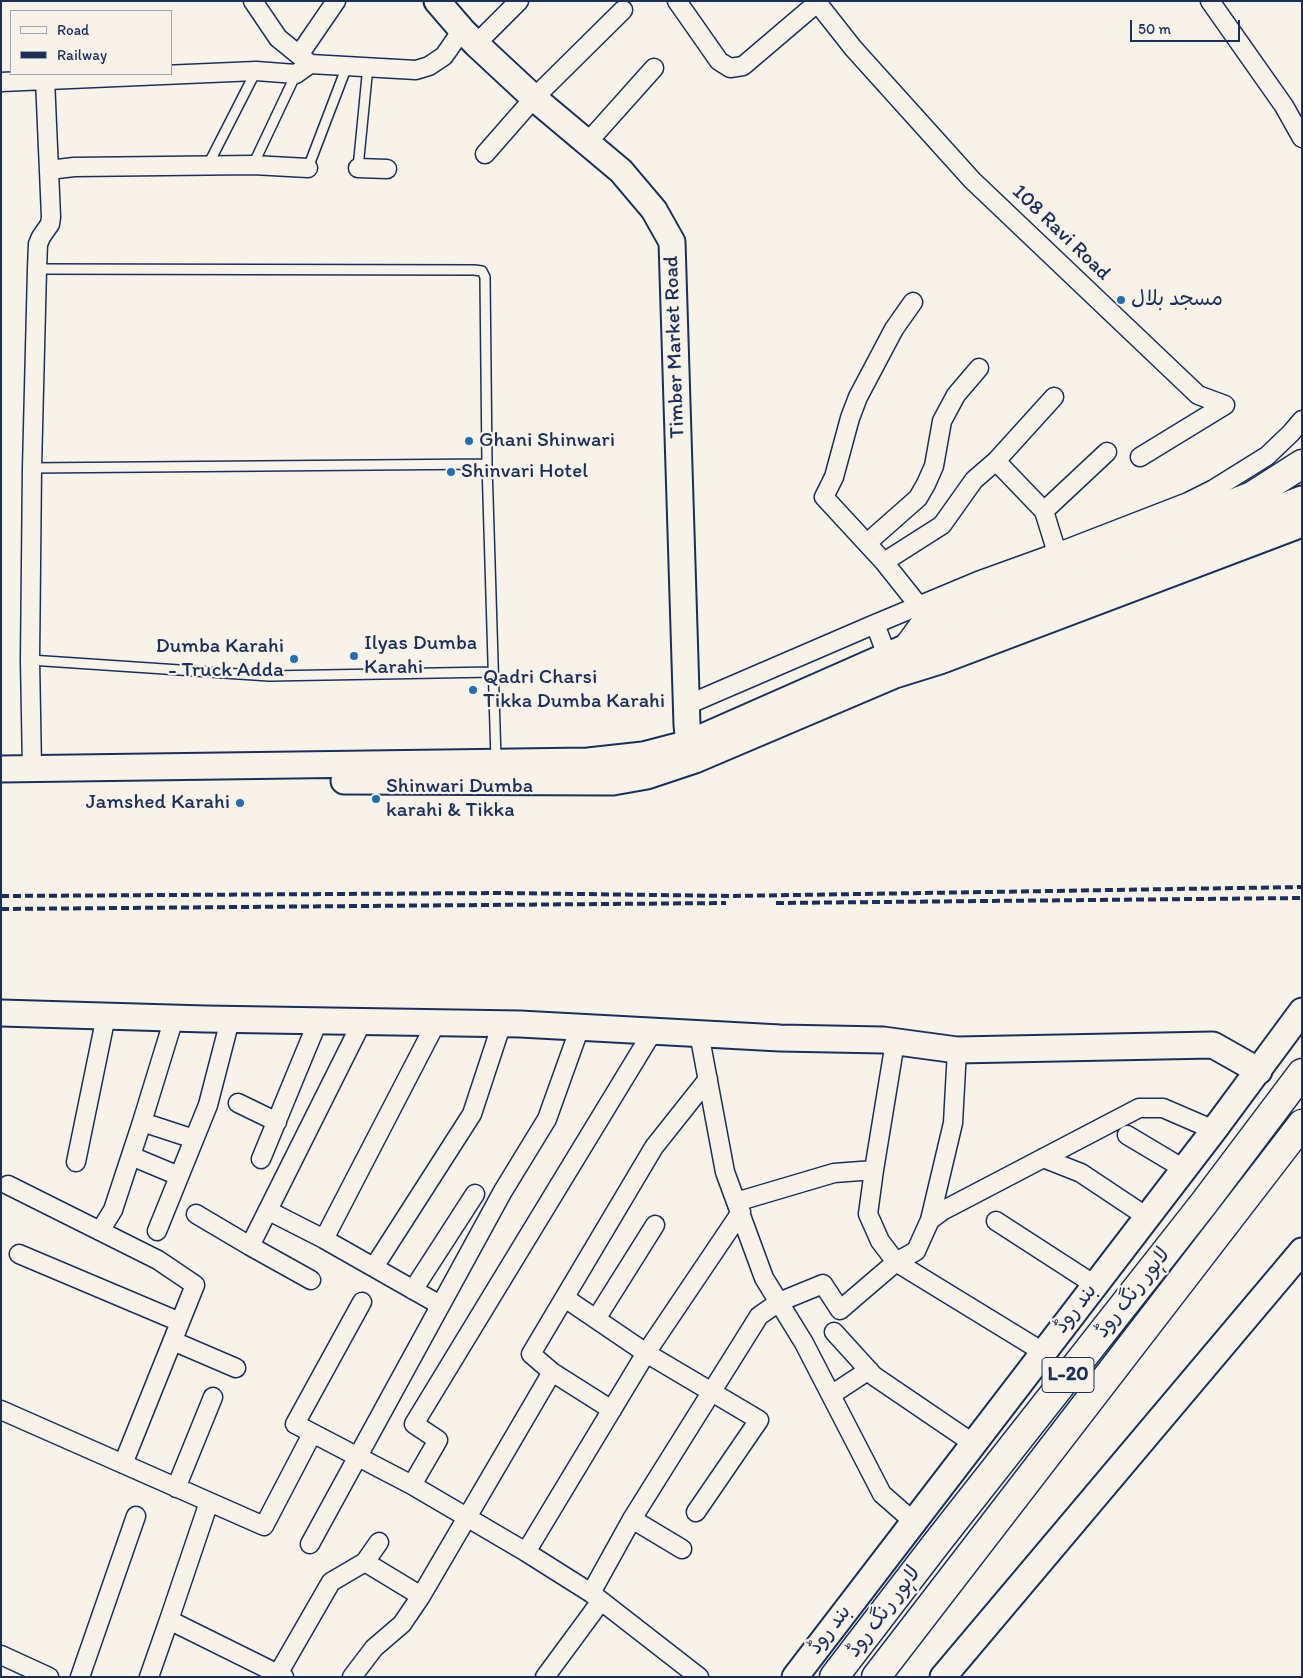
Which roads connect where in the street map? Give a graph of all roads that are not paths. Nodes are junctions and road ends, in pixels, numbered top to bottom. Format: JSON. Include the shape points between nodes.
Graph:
{"nodes":[{"id":1,"x":253,"y":1,"type":"edge"},
{"id":2,"x":336,"y":1,"type":"edge"},
{"id":3,"x":437,"y":1,"type":"edge"},
{"id":4,"x":518,"y":1,"type":"edge"},
{"id":5,"x":677,"y":1,"type":"edge"},
{"id":6,"x":1210,"y":1,"type":"edge"},
{"id":7,"x":817,"y":2,"type":"edge"},
{"id":8,"x":623,"y":10,"type":"dead end"},
{"id":9,"x":469,"y":37,"type":"junction"},
{"id":10,"x":302,"y":64,"type":"junction"},
{"id":11,"x":346,"y":66,"type":"junction"},
{"id":12,"x":368,"y":66,"type":"junction"},
{"id":13,"x":654,"y":68,"type":"dead end"},
{"id":14,"x":256,"y":71,"type":"junction"},
{"id":15,"x":172,"y":74,"type":"edge"},
{"id":16,"x":150,"y":75,"type":"edge"},
{"id":17,"x":45,"y":79,"type":"junction"},
{"id":18,"x":1,"y":82,"type":"edge"},
{"id":19,"x":534,"y":98,"type":"junction"},
{"id":20,"x":1302,"y":138,"type":"edge"},
{"id":21,"x":587,"y":144,"type":"junction"},
{"id":22,"x":485,"y":154,"type":"dead end"},
{"id":23,"x":208,"y":165,"type":"junction"},
{"id":24,"x":253,"y":165,"type":"junction"},
{"id":25,"x":308,"y":168,"type":"joint"},
{"id":26,"x":358,"y":168,"type":"joint"},
{"id":27,"x":387,"y":169,"type":"dead end"},
{"id":28,"x":49,"y":170,"type":"junction"},
{"id":29,"x":37,"y":269,"type":"junction"},
{"id":30,"x":913,"y":302,"type":"dead end"},
{"id":31,"x":979,"y":368,"type":"dead end"},
{"id":32,"x":1054,"y":396,"type":"dead end"},
{"id":33,"x":1302,"y":420,"type":"edge"},
{"id":34,"x":1107,"y":452,"type":"dead end"},
{"id":35,"x":1140,"y":457,"type":"dead end"},
{"id":36,"x":996,"y":461,"type":"junction"},
{"id":37,"x":487,"y":464,"type":"junction"},
{"id":38,"x":1302,"y":464,"type":"edge"},
{"id":39,"x":32,"y":468,"type":"junction"},
{"id":40,"x":1302,"y":499,"type":"edge"},
{"id":41,"x":1044,"y":511,"type":"junction"},
{"id":42,"x":1302,"y":524,"type":"edge"},
{"id":43,"x":867,"y":543,"type":"junction"},
{"id":44,"x":1058,"y":553,"type":"junction"},
{"id":45,"x":884,"y":562,"type":"junction"},
{"id":46,"x":876,"y":624,"type":"junction"},
{"id":47,"x":915,"y":644,"type":"junction"},
{"id":48,"x":30,"y":660,"type":"junction"},
{"id":49,"x":493,"y":672,"type":"junction"},
{"id":50,"x":687,"y":705,"type":"junction"},
{"id":51,"x":692,"y":752,"type":"junction"},
{"id":52,"x":496,"y":762,"type":"junction"},
{"id":53,"x":1,"y":769,"type":"edge"},
{"id":54,"x":32,"y":769,"type":"junction"},
{"id":55,"x":1,"y":781,"type":"edge"},
{"id":56,"x":1302,"y":1011,"type":"edge"},
{"id":57,"x":1,"y":1013,"type":"edge"},
{"id":58,"x":106,"y":1016,"type":"junction"},
{"id":59,"x":174,"y":1018,"type":"junction"},
{"id":60,"x":230,"y":1020,"type":"junction"},
{"id":61,"x":318,"y":1021,"type":"junction"},
{"id":62,"x":362,"y":1022,"type":"junction"},
{"id":63,"x":436,"y":1022,"type":"junction"},
{"id":64,"x":502,"y":1023,"type":"junction"},
{"id":65,"x":580,"y":1027,"type":"junction"},
{"id":66,"x":653,"y":1031,"type":"junction"},
{"id":67,"x":699,"y":1034,"type":"junction"},
{"id":68,"x":895,"y":1042,"type":"junction"},
{"id":69,"x":956,"y":1050,"type":"junction"},
{"id":70,"x":1259,"y":1071,"type":"junction"},
{"id":71,"x":1302,"y":1073,"type":"edge"},
{"id":72,"x":708,"y":1078,"type":"junction"},
{"id":73,"x":238,"y":1103,"type":"dead end"},
{"id":74,"x":142,"y":1122,"type":"junction"},
{"id":75,"x":276,"y":1122,"type":"junction"},
{"id":76,"x":1302,"y":1124,"type":"edge"},
{"id":77,"x":1214,"y":1130,"type":"junction"},
{"id":78,"x":1127,"y":1135,"type":"dead end"},
{"id":79,"x":194,"y":1139,"type":"junction"},
{"id":80,"x":131,"y":1156,"type":"junction"},
{"id":81,"x":1043,"y":1158,"type":"junction"},
{"id":82,"x":261,"y":1159,"type":"dead end"},
{"id":83,"x":76,"y":1162,"type":"dead end"},
{"id":84,"x":1184,"y":1169,"type":"junction"},
{"id":85,"x":874,"y":1170,"type":"junction"},
{"id":86,"x":179,"y":1176,"type":"junction"},
{"id":87,"x":8,"y":1185,"type":"dead end"},
{"id":88,"x":476,"y":1194,"type":"dead end"},
{"id":89,"x":739,"y":1207,"type":"junction"},
{"id":90,"x":269,"y":1211,"type":"junction"},
{"id":91,"x":196,"y":1214,"type":"dead end"},
{"id":92,"x":1147,"y":1217,"type":"junction"},
{"id":93,"x":930,"y":1220,"type":"junction"},
{"id":94,"x":996,"y":1221,"type":"dead end"},
{"id":95,"x":656,"y":1225,"type":"dead end"},
{"id":96,"x":100,"y":1231,"type":"junction"},
{"id":97,"x":157,"y":1231,"type":"dead end"},
{"id":98,"x":324,"y":1238,"type":"junction"},
{"id":99,"x":250,"y":1246,"type":"junction"},
{"id":100,"x":1302,"y":1252,"type":"edge"},
{"id":101,"x":19,"y":1254,"type":"dead end"},
{"id":102,"x":896,"y":1262,"type":"junction"},
{"id":103,"x":374,"y":1267,"type":"junction"},
{"id":104,"x":311,"y":1280,"type":"dead end"},
{"id":105,"x":1095,"y":1284,"type":"junction"},
{"id":106,"x":413,"y":1290,"type":"junction"},
{"id":107,"x":565,"y":1298,"type":"junction"},
{"id":108,"x":362,"y":1302,"type":"dead end"},
{"id":109,"x":779,"y":1302,"type":"junction"},
{"id":110,"x":440,"y":1305,"type":"junction"},
{"id":111,"x":596,"y":1318,"type":"junction"},
{"id":112,"x":180,"y":1322,"type":"junction"},
{"id":113,"x":834,"y":1332,"type":"dead end"},
{"id":114,"x":173,"y":1341,"type":"junction"},
{"id":115,"x":1043,"y":1352,"type":"junction"},
{"id":116,"x":646,"y":1353,"type":"junction"},
{"id":117,"x":236,"y":1368,"type":"dead end"},
{"id":118,"x":869,"y":1370,"type":"junction"},
{"id":119,"x":552,"y":1372,"type":"junction"},
{"id":120,"x":711,"y":1392,"type":"junction"},
{"id":121,"x":831,"y":1395,"type":"junction"},
{"id":122,"x":213,"y":1397,"type":"dead end"},
{"id":123,"x":1,"y":1410,"type":"edge"},
{"id":124,"x":612,"y":1410,"type":"junction"},
{"id":125,"x":312,"y":1434,"type":"junction"},
{"id":126,"x":974,"y":1444,"type":"junction"},
{"id":127,"x":357,"y":1457,"type":"junction"},
{"id":128,"x":123,"y":1464,"type":"junction"},
{"id":129,"x":412,"y":1485,"type":"junction"},
{"id":130,"x":176,"y":1488,"type":"junction"},
{"id":131,"x":209,"y":1502,"type":"junction"},
{"id":132,"x":696,"y":1512,"type":"dead end"},
{"id":133,"x":136,"y":1516,"type":"dead end"},
{"id":134,"x":468,"y":1517,"type":"junction"},
{"id":135,"x":632,"y":1519,"type":"junction"},
{"id":136,"x":914,"y":1522,"type":"junction"},
{"id":137,"x":379,"y":1542,"type":"dead end"},
{"id":138,"x":310,"y":1544,"type":"dead end"},
{"id":139,"x":682,"y":1550,"type":"dead end"},
{"id":140,"x":526,"y":1552,"type":"junction"},
{"id":141,"x":365,"y":1562,"type":"junction"},
{"id":142,"x":421,"y":1596,"type":"junction"},
{"id":143,"x":596,"y":1597,"type":"junction"},
{"id":144,"x":169,"y":1620,"type":"junction"},
{"id":145,"x":1,"y":1654,"type":"edge"},
{"id":146,"x":281,"y":1675,"type":"edge"},
{"id":147,"x":49,"y":1677,"type":"edge"},
{"id":148,"x":80,"y":1677,"type":"edge"},
{"id":149,"x":150,"y":1677,"type":"edge"},
{"id":150,"x":352,"y":1677,"type":"edge"},
{"id":151,"x":546,"y":1677,"type":"edge"},
{"id":152,"x":699,"y":1677,"type":"edge"},
{"id":153,"x":795,"y":1677,"type":"edge"},
{"id":154,"x":834,"y":1677,"type":"edge"},
{"id":155,"x":876,"y":1677,"type":"edge"},
{"id":156,"x":943,"y":1677,"type":"edge"}],
"edges":[{"from":1,"to":10,"type":"street","via":[[278,38]]},
{"from":2,"to":10,"type":"street"},
{"from":3,"to":9,"type":"main road","name":"Timber Market Road"},
{"from":4,"to":9,"type":"street"},
{"from":5,"to":7,"type":"street","via":[[720,61],[730,68],[743,66]]},
{"from":6,"to":20,"type":"street","via":[[1284,106]]},
{"from":7,"to":35,"type":"street","name":"108 Ravi Road","via":[[853,48],[972,180],[1198,395],[1225,405]]},
{"from":8,"to":19,"type":"street"},
{"from":9,"to":12,"type":"street","via":[[429,66],[416,70]]},
{"from":9,"to":19,"type":"main road","name":"Timber Market Road"},
{"from":10,"to":11,"type":"street"},
{"from":10,"to":14,"type":"street"},
{"from":10,"to":24,"type":"lane"},
{"from":11,"to":12,"type":"street"},
{"from":11,"to":25,"type":"lane"},
{"from":12,"to":26,"type":"lane"},
{"from":13,"to":21,"type":"street"},
{"from":14,"to":15,"type":"street"},
{"from":14,"to":23,"type":"lane"},
{"from":16,"to":17,"type":"street"},
{"from":17,"to":18,"type":"street"},
{"from":17,"to":28,"type":"street"},
{"from":19,"to":21,"type":"main road","name":"Timber Market Road"},
{"from":19,"to":22,"type":"street"},
{"from":21,"to":50,"type":"main road","name":"Timber Market Road","via":[[621,171],[654,210],[672,242]]},
{"from":23,"to":24,"type":"street"},
{"from":23,"to":28,"type":"street"},
{"from":24,"to":25,"type":"street"},
{"from":26,"to":27,"type":"street"},
{"from":28,"to":29,"type":"street","via":[[52,216],[38,244]]},
{"from":29,"to":37,"type":"lane","via":[[482,271],[485,276]]},
{"from":29,"to":39,"type":"street"},
{"from":30,"to":43,"type":"street","via":[[894,329],[858,397],[834,477],[824,497]]},
{"from":31,"to":43,"type":"street","via":[[956,395],[942,421],[934,466],[918,498]]},
{"from":32,"to":36,"type":"street"},
{"from":33,"to":44,"type":"street","via":[[1267,456],[1214,489]]},
{"from":34,"to":41,"type":"street"},
{"from":36,"to":41,"type":"street"},
{"from":36,"to":45,"type":"street","via":[[974,480],[942,525]]},
{"from":37,"to":39,"type":"lane"},
{"from":37,"to":49,"type":"lane"},
{"from":38,"to":47,"type":"highway","via":[[1252,496]]},
{"from":39,"to":48,"type":"street"},
{"from":40,"to":47,"type":"main road"},
{"from":41,"to":44,"type":"street"},
{"from":42,"to":47,"type":"main road"},
{"from":43,"to":45,"type":"street"},
{"from":44,"to":47,"type":"street","via":[[978,581]]},
{"from":45,"to":47,"type":"street"},
{"from":46,"to":47,"type":"street"},
{"from":46,"to":47,"type":"street"},
{"from":46,"to":50,"type":"street"},
{"from":47,"to":51,"type":"main road"},
{"from":48,"to":49,"type":"lane","via":[[269,676]]},
{"from":48,"to":54,"type":"street"},
{"from":49,"to":52,"type":"lane"},
{"from":50,"to":51,"type":"main road","name":"Timber Market Road"},
{"from":51,"to":52,"type":"main road","via":[[588,762]]},
{"from":51,"to":55,"type":"main road","via":[[648,776],[613,782]]},
{"from":52,"to":54,"type":"main road"},
{"from":53,"to":54,"type":"main road"},
{"from":56,"to":70,"type":"main road","name":"بند روڈ"},
{"from":57,"to":58,"type":"main road"},
{"from":58,"to":59,"type":"main road"},
{"from":58,"to":83,"type":"street"},
{"from":59,"to":60,"type":"main road"},
{"from":59,"to":74,"type":"street"},
{"from":60,"to":61,"type":"main road"},
{"from":60,"to":79,"type":"street","via":[[208,1105]]},
{"from":61,"to":62,"type":"main road"},
{"from":61,"to":75,"type":"street"},
{"from":62,"to":63,"type":"main road"},
{"from":62,"to":90,"type":"street"},
{"from":63,"to":64,"type":"main road"},
{"from":63,"to":98,"type":"street"},
{"from":64,"to":65,"type":"main road"},
{"from":64,"to":103,"type":"street","via":[[472,1114]]},
{"from":65,"to":66,"type":"main road"},
{"from":65,"to":110,"type":"street","via":[[547,1120],[503,1191]]},
{"from":66,"to":67,"type":"main road"},
{"from":66,"to":129,"type":"street","via":[[414,1424],[438,1440]]},
{"from":67,"to":68,"type":"main road"},
{"from":67,"to":72,"type":"street"},
{"from":68,"to":69,"type":"main road"},
{"from":68,"to":85,"type":"street"},
{"from":69,"to":70,"type":"main road","via":[[1213,1045]]},
{"from":69,"to":93,"type":"street","via":[[953,1123]]},
{"from":70,"to":77,"type":"main road","name":"بند روڈ"},
{"from":71,"to":154,"type":"highway","name":"لاہور رنگ روڈ","number":"L-20"},
{"from":72,"to":89,"type":"street","via":[[725,1172]]},
{"from":72,"to":107,"type":"street","via":[[654,1147]]},
{"from":73,"to":75,"type":"street"},
{"from":74,"to":79,"type":"street"},
{"from":74,"to":80,"type":"street"},
{"from":75,"to":82,"type":"street"},
{"from":76,"to":155,"type":"highway","name":"لاہور رنگ روڈ","number":"L-20"},
{"from":77,"to":81,"type":"street","via":[[1163,1108],[1139,1108]]},
{"from":77,"to":84,"type":"main road","name":"بند روڈ"},
{"from":78,"to":84,"type":"street"},
{"from":79,"to":86,"type":"street"},
{"from":80,"to":86,"type":"street"},
{"from":80,"to":96,"type":"street","via":[[113,1210]]},
{"from":81,"to":92,"type":"street","via":[[1081,1173]]},
{"from":81,"to":93,"type":"street"},
{"from":84,"to":92,"type":"main road","name":"بند روڈ"},
{"from":85,"to":89,"type":"street","via":[[834,1173]]},
{"from":85,"to":102,"type":"street","via":[[868,1214],[880,1241]]},
{"from":86,"to":97,"type":"street"},
{"from":87,"to":96,"type":"street"},
{"from":88,"to":106,"type":"street"},
{"from":89,"to":109,"type":"street","via":[[764,1278]]},
{"from":89,"to":116,"type":"street"},
{"from":90,"to":98,"type":"street"},
{"from":90,"to":99,"type":"street"},
{"from":91,"to":99,"type":"street"},
{"from":92,"to":105,"type":"main road","name":"بند روڈ"},
{"from":93,"to":102,"type":"street","via":[[916,1251]]},
{"from":94,"to":105,"type":"street"},
{"from":95,"to":111,"type":"street"},
{"from":96,"to":112,"type":"street","via":[[158,1260],[195,1286]]},
{"from":98,"to":103,"type":"street"},
{"from":99,"to":104,"type":"street"},
{"from":100,"to":156,"type":"main road"},
{"from":101,"to":112,"type":"street"},
{"from":102,"to":109,"type":"street","via":[[840,1310],[823,1284]]},
{"from":102,"to":115,"type":"street"},
{"from":103,"to":106,"type":"street"},
{"from":105,"to":115,"type":"main road","name":"بند روڈ"},
{"from":106,"to":110,"type":"street"},
{"from":107,"to":111,"type":"street"},
{"from":107,"to":119,"type":"street","via":[[532,1354]]},
{"from":108,"to":125,"type":"street","via":[[295,1424]]},
{"from":109,"to":120,"type":"street","via":[[759,1316]]},
{"from":109,"to":121,"type":"street"},
{"from":110,"to":127,"type":"street"},
{"from":111,"to":116,"type":"street"},
{"from":112,"to":114,"type":"street"},
{"from":113,"to":118,"type":"street"},
{"from":114,"to":117,"type":"street"},
{"from":114,"to":128,"type":"street"},
{"from":115,"to":126,"type":"main road","name":"بند روڈ"},
{"from":116,"to":120,"type":"street"},
{"from":116,"to":124,"type":"street"},
{"from":118,"to":121,"type":"street"},
{"from":118,"to":126,"type":"street"},
{"from":119,"to":124,"type":"street"},
{"from":119,"to":134,"type":"street"},
{"from":120,"to":132,"type":"street","via":[[759,1420]]},
{"from":120,"to":135,"type":"street"},
{"from":121,"to":136,"type":"street","via":[[882,1494]]},
{"from":122,"to":130,"type":"street"},
{"from":123,"to":128,"type":"street"},
{"from":124,"to":140,"type":"street"},
{"from":125,"to":127,"type":"street"},
{"from":125,"to":131,"type":"street","via":[[264,1526]]},
{"from":126,"to":136,"type":"main road","name":"بند روڈ"},
{"from":127,"to":129,"type":"street"},
{"from":127,"to":138,"type":"street"},
{"from":128,"to":130,"type":"street"},
{"from":129,"to":134,"type":"street"},
{"from":130,"to":131,"type":"street"},
{"from":131,"to":144,"type":"street"},
{"from":133,"to":148,"type":"street"},
{"from":134,"to":140,"type":"street"},
{"from":134,"to":142,"type":"street"},
{"from":135,"to":139,"type":"street"},
{"from":135,"to":143,"type":"street"},
{"from":136,"to":153,"type":"main road","name":"بند روڈ"},
{"from":137,"to":141,"type":"street"},
{"from":140,"to":143,"type":"street"},
{"from":141,"to":142,"type":"street"},
{"from":141,"to":146,"type":"street","via":[[331,1582]]},
{"from":142,"to":150,"type":"street","via":[[402,1624],[374,1648]]},
{"from":143,"to":151,"type":"street"},
{"from":143,"to":152,"type":"street"},
{"from":144,"to":146,"type":"street"},
{"from":144,"to":149,"type":"street"},
{"from":145,"to":147,"type":"street"}]}
